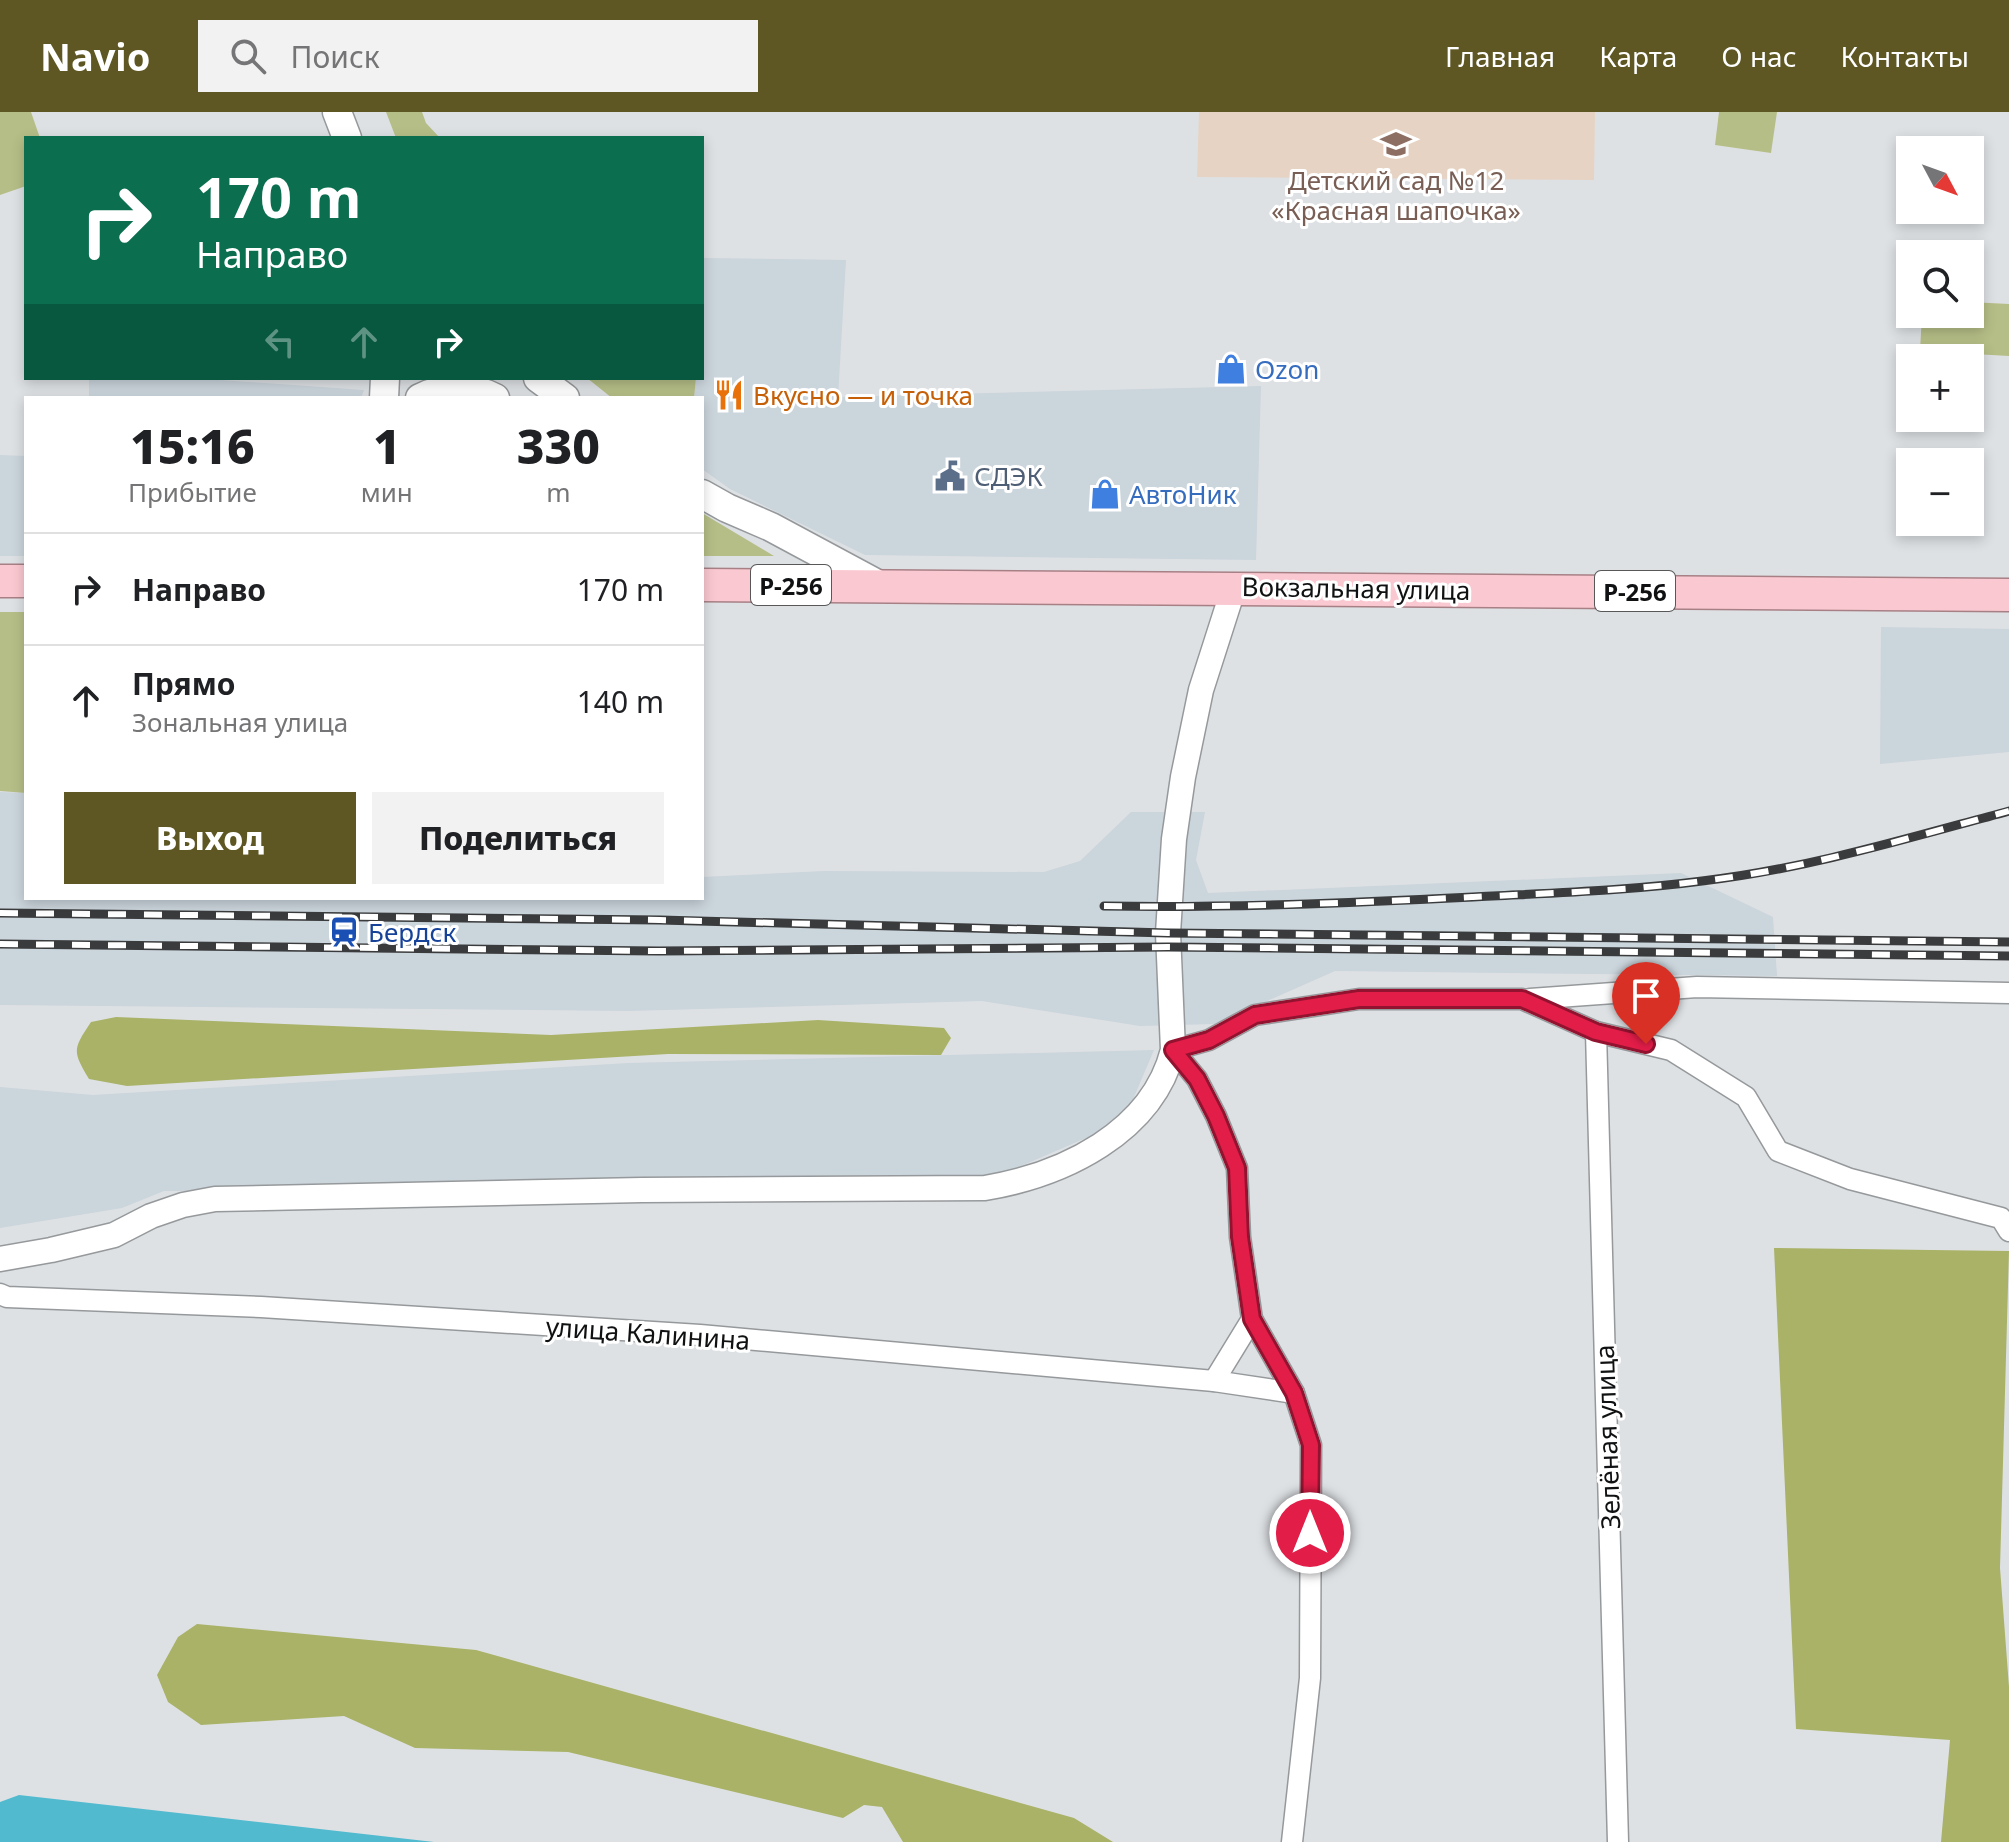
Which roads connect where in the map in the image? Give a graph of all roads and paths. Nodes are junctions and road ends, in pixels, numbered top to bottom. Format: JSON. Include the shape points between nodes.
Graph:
{"nodes":[{"id":1,"x":337,"y":112,"type":"edge"},
{"id":2,"x":346,"y":136,"type":"edge"},
{"id":3,"x":541,"y":380,"type":"edge"},
{"id":4,"x":424,"y":396,"type":"edge"},
{"id":5,"x":491,"y":396,"type":"edge"},
{"id":6,"x":562,"y":396,"type":"edge"},
{"id":7,"x":704,"y":495,"type":"edge"},
{"id":8,"x":0,"y":581,"type":"edge"},
{"id":9,"x":24,"y":581,"type":"edge"},
{"id":10,"x":704,"y":585,"type":"edge"},
{"id":11,"x":879,"y":585,"type":"junction"},
{"id":12,"x":1234,"y":587,"type":"junction"},
{"id":13,"x":2009,"y":595,"type":"edge"},
{"id":14,"x":2009,"y":993,"type":"edge"},
{"id":15,"x":1522,"y":999,"type":"junction"},
{"id":16,"x":1596,"y":1032,"type":"junction"},
{"id":17,"x":1173,"y":1050,"type":"junction"},
{"id":18,"x":2009,"y":1231,"type":"edge"},
{"id":19,"x":0,"y":1259,"type":"edge"},
{"id":20,"x":0,"y":1294,"type":"edge"},
{"id":21,"x":1252,"y":1319,"type":"junction"},
{"id":22,"x":1214,"y":1381,"type":"junction"},
{"id":23,"x":1294,"y":1393,"type":"junction"},
{"id":24,"x":1292,"y":1842,"type":"edge"},
{"id":25,"x":1618,"y":1842,"type":"edge"}],
"edges":[{"from":1,"to":2,"type":"main road"},
{"from":3,"to":6,"type":"main road"},
{"from":4,"to":5,"type":"main road","via":[[459,388]]},
{"from":7,"to":11,"type":"main road"},
{"from":8,"to":9,"type":"highway"},
{"from":10,"to":11,"type":"highway","name":"Вокзальная улица","number":"Р-256"},
{"from":11,"to":12,"type":"highway","name":"Вокзальная улица","number":"Р-256"},
{"from":12,"to":13,"type":"highway","name":"Вокзальная улица","number":"Р-256"},
{"from":12,"to":17,"type":"street","via":[[1201,690],[1174,839],[1168,914]]},
{"from":14,"to":15,"type":"street","via":[[1697,987]]},
{"from":15,"to":16,"type":"street"},
{"from":15,"to":17,"type":"street","via":[[1359,999],[1255,1015],[1209,1040]]},
{"from":16,"to":18,"type":"street","via":[[1671,1050],[1746,1097],[1778,1151],[1850,1179],[2001,1218]]},
{"from":16,"to":25,"type":"street","name":"Зелёная улица"},
{"from":17,"to":19,"type":"street","via":[[1157,1093],[1134,1119],[1061,1168],[1021,1182],[985,1188],[215,1199],[162,1212],[114,1235]]},
{"from":17,"to":21,"type":"street","via":[[1197,1079],[1237,1168]]},
{"from":20,"to":22,"type":"street","name":"улица Калинина","via":[[700,1335]]},
{"from":21,"to":22,"type":"street"},
{"from":21,"to":23,"type":"street"},
{"from":22,"to":23,"type":"street","name":"улица Калинина"},
{"from":23,"to":24,"type":"street","via":[[1311,1445],[1310,1678]]}]}
